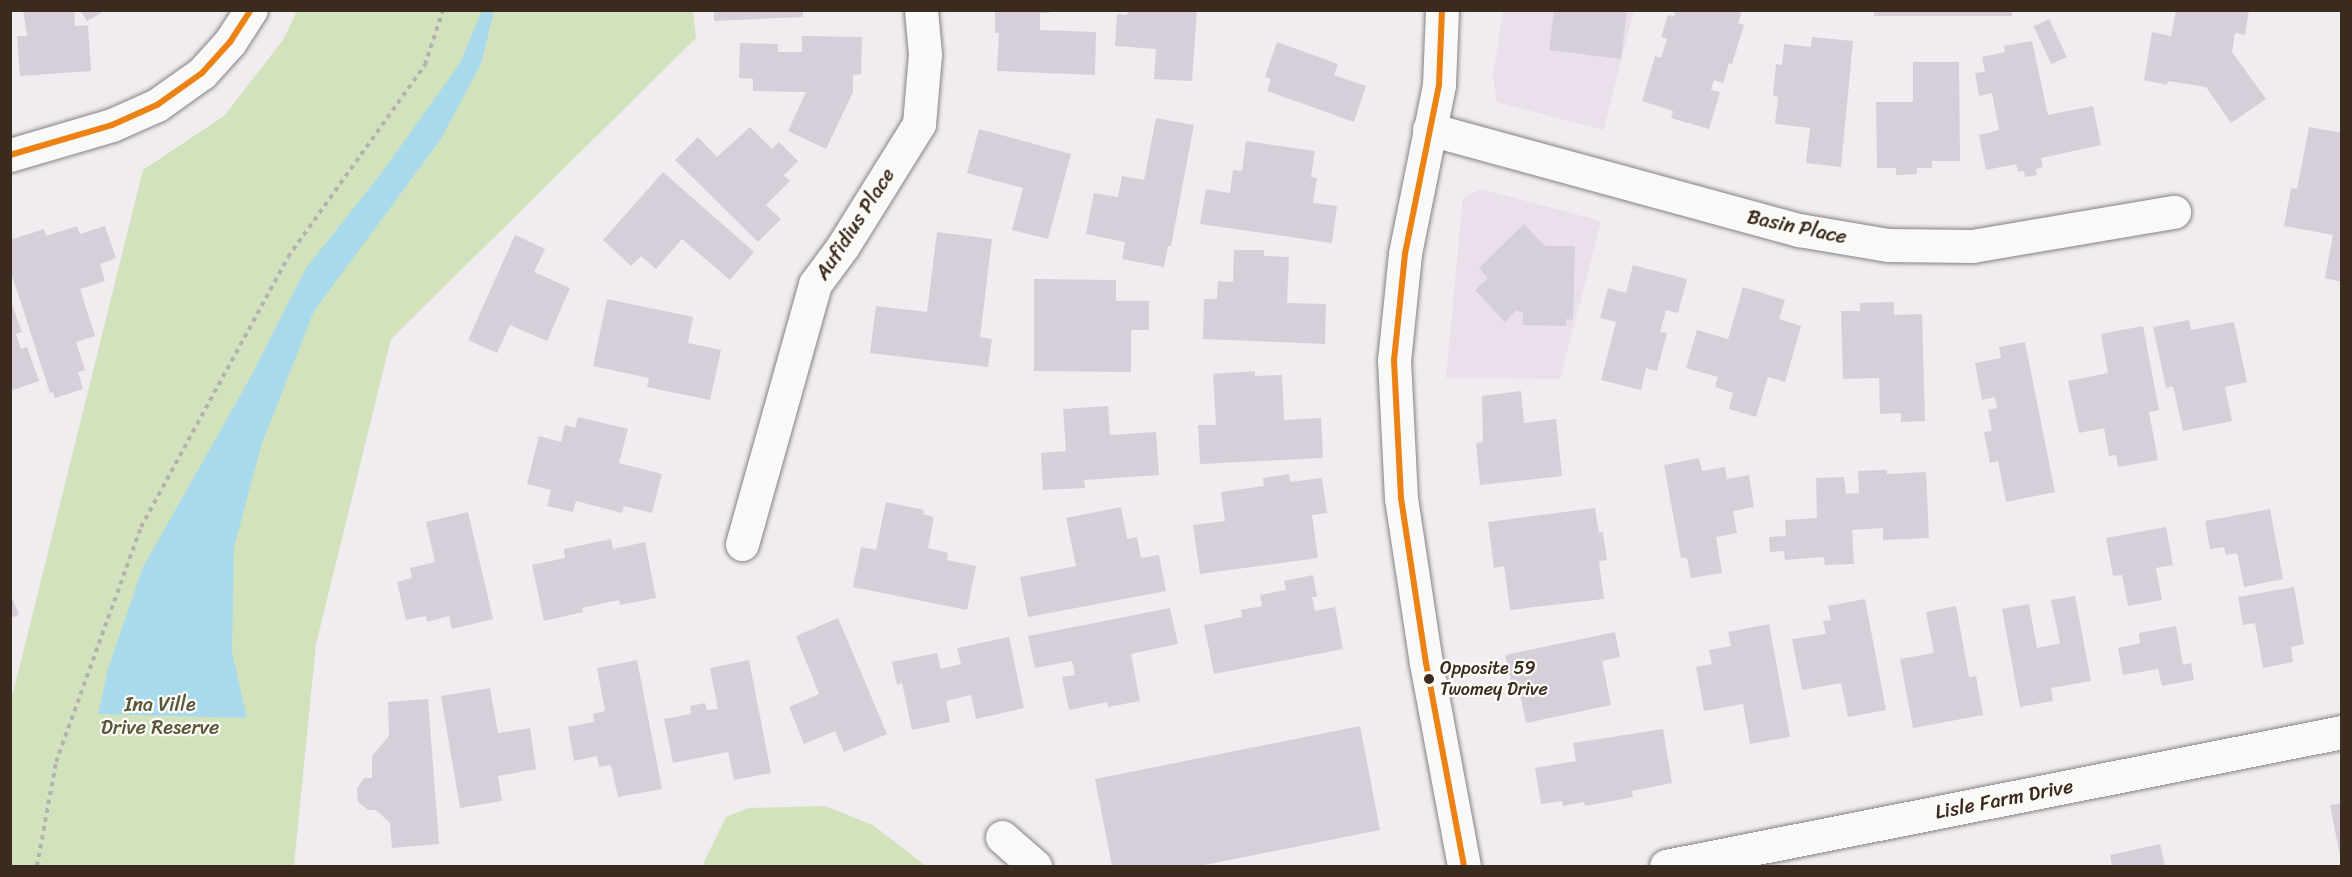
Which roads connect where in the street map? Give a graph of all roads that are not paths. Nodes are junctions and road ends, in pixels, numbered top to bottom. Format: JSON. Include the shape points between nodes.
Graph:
{"nodes":[{"id":1,"x":251,"y":10,"type":"edge"},
{"id":2,"x":921,"y":10,"type":"edge"},
{"id":3,"x":1442,"y":10,"type":"edge"},
{"id":4,"x":1429,"y":129,"type":"junction"},
{"id":5,"x":10,"y":156,"type":"edge"},
{"id":6,"x":2174,"y":212,"type":"dead end"},
{"id":7,"x":742,"y":544,"type":"dead end"},
{"id":8,"x":2342,"y":732,"type":"edge"},
{"id":9,"x":1002,"y":837,"type":"dead end"},
{"id":10,"x":1035,"y":867,"type":"edge"},
{"id":11,"x":1464,"y":867,"type":"edge"},
{"id":12,"x":1666,"y":867,"type":"edge"}],
"edges":[{"from":1,"to":5,"type":"street","via":[[230,42],[201,73],[157,105],[112,125]]},
{"from":2,"to":7,"type":"street","name":"Aufidius Place","via":[[925,54],[919,124],[815,284]]},
{"from":3,"to":4,"type":"street","via":[[1439,85]]},
{"from":4,"to":6,"type":"street","name":"Basin Place","via":[[1799,230],[1888,245],[1972,246]]},
{"from":4,"to":11,"type":"street","via":[[1405,254],[1395,383],[1401,498],[1426,663]]},
{"from":8,"to":12,"type":"street","name":"Lisle Farm Drive"},
{"from":9,"to":10,"type":"street"}]}
